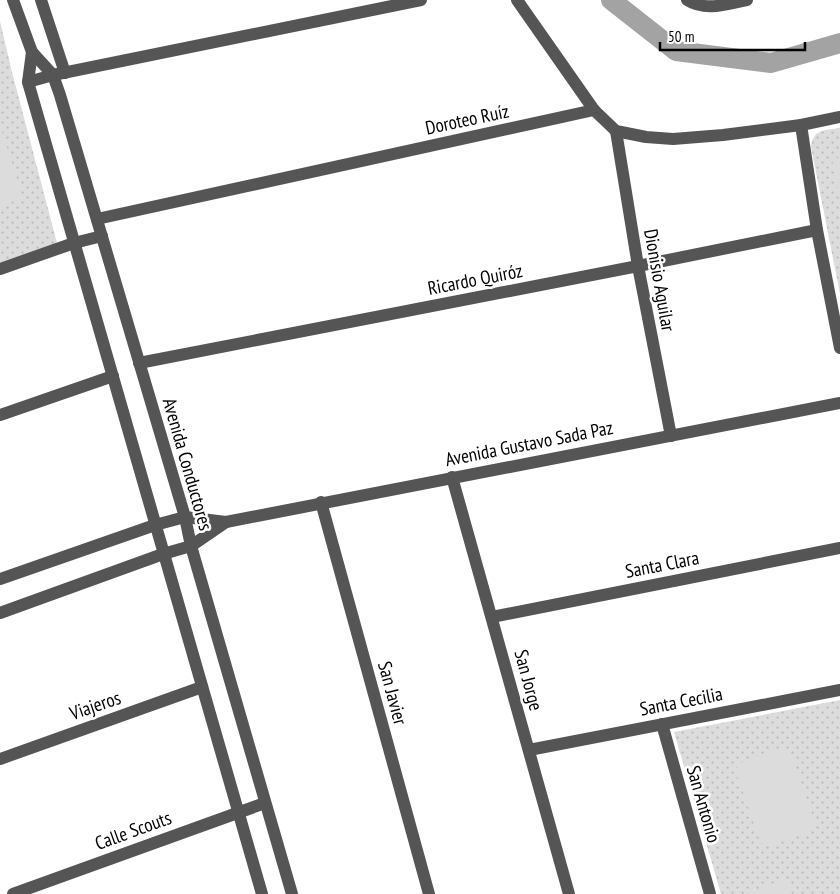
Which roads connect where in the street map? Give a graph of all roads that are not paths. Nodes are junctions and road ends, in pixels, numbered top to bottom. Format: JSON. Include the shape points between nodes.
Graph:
{"nodes":[{"id":1,"x":13,"y":0,"type":"edge"},
{"id":2,"x":41,"y":0,"type":"edge"},
{"id":3,"x":421,"y":0,"type":"edge"},
{"id":4,"x":517,"y":0,"type":"edge"},
{"id":5,"x":748,"y":0,"type":"edge"},
{"id":6,"x":690,"y":1,"type":"edge"},
{"id":7,"x":32,"y":52,"type":"junction"},
{"id":8,"x":59,"y":74,"type":"junction"},
{"id":9,"x":28,"y":82,"type":"junction"},
{"id":10,"x":594,"y":110,"type":"junction"},
{"id":11,"x":840,"y":116,"type":"edge"},
{"id":12,"x":801,"y":125,"type":"junction"},
{"id":13,"x":616,"y":131,"type":"junction"},
{"id":14,"x":97,"y":219,"type":"junction"},
{"id":15,"x":817,"y":230,"type":"junction"},
{"id":16,"x":102,"y":236,"type":"junction"},
{"id":17,"x":74,"y":243,"type":"junction"},
{"id":18,"x":638,"y":266,"type":"junction"},
{"id":19,"x":0,"y":269,"type":"edge"},
{"id":20,"x":840,"y":348,"type":"edge"},
{"id":21,"x":139,"y":363,"type":"junction"},
{"id":22,"x":112,"y":376,"type":"junction"},
{"id":23,"x":840,"y":403,"type":"edge"},
{"id":24,"x":0,"y":416,"type":"edge"},
{"id":25,"x":671,"y":436,"type":"junction"},
{"id":26,"x":452,"y":477,"type":"junction"},
{"id":27,"x":321,"y":502,"type":"junction"},
{"id":28,"x":185,"y":517,"type":"junction"},
{"id":29,"x":226,"y":522,"type":"junction"},
{"id":30,"x":155,"y":525,"type":"junction"},
{"id":31,"x":191,"y":546,"type":"junction"},
{"id":32,"x":840,"y":548,"type":"edge"},
{"id":33,"x":163,"y":554,"type":"junction"},
{"id":34,"x":0,"y":579,"type":"edge"},
{"id":35,"x":0,"y":613,"type":"edge"},
{"id":36,"x":492,"y":616,"type":"junction"},
{"id":37,"x":202,"y":687,"type":"junction"},
{"id":38,"x":840,"y":690,"type":"edge"},
{"id":39,"x":662,"y":724,"type":"junction"},
{"id":40,"x":529,"y":750,"type":"junction"},
{"id":41,"x":0,"y":759,"type":"edge"},
{"id":42,"x":266,"y":803,"type":"junction"},
{"id":43,"x":239,"y":812,"type":"junction"},
{"id":44,"x":13,"y":894,"type":"edge"},
{"id":45,"x":262,"y":894,"type":"edge"},
{"id":46,"x":292,"y":894,"type":"edge"},
{"id":47,"x":430,"y":894,"type":"edge"},
{"id":48,"x":569,"y":894,"type":"edge"},
{"id":49,"x":710,"y":894,"type":"edge"}],
"edges":[{"from":1,"to":7,"type":"street","name":"Avenida Conductores"},
{"from":2,"to":8,"type":"street"},
{"from":3,"to":8,"type":"street"},
{"from":4,"to":10,"type":"street"},
{"from":5,"to":6,"type":"street","via":[[713,7]]},
{"from":7,"to":8,"type":"street","name":"Avenida Conductores"},
{"from":7,"to":9,"type":"street","name":"Avenida Conductores"},
{"from":8,"to":9,"type":"street"},
{"from":8,"to":14,"type":"street","name":"Avenida Conductores"},
{"from":9,"to":17,"type":"street","name":"Avenida Conductores"},
{"from":10,"to":13,"type":"street"},
{"from":10,"to":14,"type":"street","name":"Doroteo Ruíz"},
{"from":11,"to":12,"type":"street"},
{"from":12,"to":13,"type":"street","via":[[673,139]]},
{"from":12,"to":15,"type":"street"},
{"from":13,"to":18,"type":"street","name":"Dionisio Aguilar"},
{"from":14,"to":16,"type":"street","name":"Avenida Conductores"},
{"from":15,"to":18,"type":"street","name":"Ricardo Quiróz"},
{"from":15,"to":20,"type":"street"},
{"from":16,"to":17,"type":"street"},
{"from":16,"to":21,"type":"street","name":"Avenida Conductores"},
{"from":17,"to":19,"type":"street"},
{"from":17,"to":22,"type":"street","name":"Avenida Conductores"},
{"from":18,"to":21,"type":"street","name":"Ricardo Quiróz"},
{"from":18,"to":25,"type":"street","name":"Dionisio Aguilar"},
{"from":21,"to":28,"type":"street","name":"Avenida Conductores"},
{"from":22,"to":24,"type":"street"},
{"from":22,"to":30,"type":"street","name":"Avenida Conductores"},
{"from":23,"to":25,"type":"street","name":"Avenida Gustavo Sada Paz"},
{"from":25,"to":26,"type":"street","name":"Avenida Gustavo Sada Paz"},
{"from":26,"to":27,"type":"street","name":"Avenida Gustavo Sada Paz"},
{"from":26,"to":36,"type":"street","name":"San Jorge"},
{"from":27,"to":29,"type":"street","name":"Avenida Gustavo Sada Paz"},
{"from":27,"to":47,"type":"street","name":"San Javier"},
{"from":28,"to":29,"type":"street","name":"Avenida Gustavo Sada Paz"},
{"from":28,"to":30,"type":"street","name":"Avenida Gustavo Sada Paz"},
{"from":28,"to":31,"type":"street","name":"Avenida Conductores"},
{"from":29,"to":31,"type":"street","name":"Avenida Gustavo Sada Paz"},
{"from":30,"to":33,"type":"street","name":"Avenida Conductores"},
{"from":30,"to":34,"type":"street","name":"Avenida Gustavo Sada Paz"},
{"from":31,"to":33,"type":"street","name":"Avenida Gustavo Sada Paz"},
{"from":31,"to":42,"type":"street","name":"Avenida Conductores"},
{"from":32,"to":36,"type":"street","name":"Santa Clara"},
{"from":33,"to":35,"type":"street","name":"Avenida Gustavo Sada Paz"},
{"from":33,"to":37,"type":"street","name":"Avenida Conductores"},
{"from":36,"to":40,"type":"street","name":"San Jorge"},
{"from":37,"to":41,"type":"street","name":"Viajeros"},
{"from":37,"to":43,"type":"street","name":"Avenida Conductores"},
{"from":38,"to":39,"type":"street","name":"Santa Cecilia"},
{"from":39,"to":40,"type":"street","name":"Santa Cecilia"},
{"from":39,"to":49,"type":"street","name":"San Antonio"},
{"from":40,"to":48,"type":"street","name":"San Jorge"},
{"from":42,"to":43,"type":"street","name":"Calle Scouts"},
{"from":42,"to":46,"type":"street","name":"Avenida Conductores"},
{"from":43,"to":44,"type":"street","name":"Calle Scouts"},
{"from":43,"to":45,"type":"street","name":"Avenida Conductores"}]}
